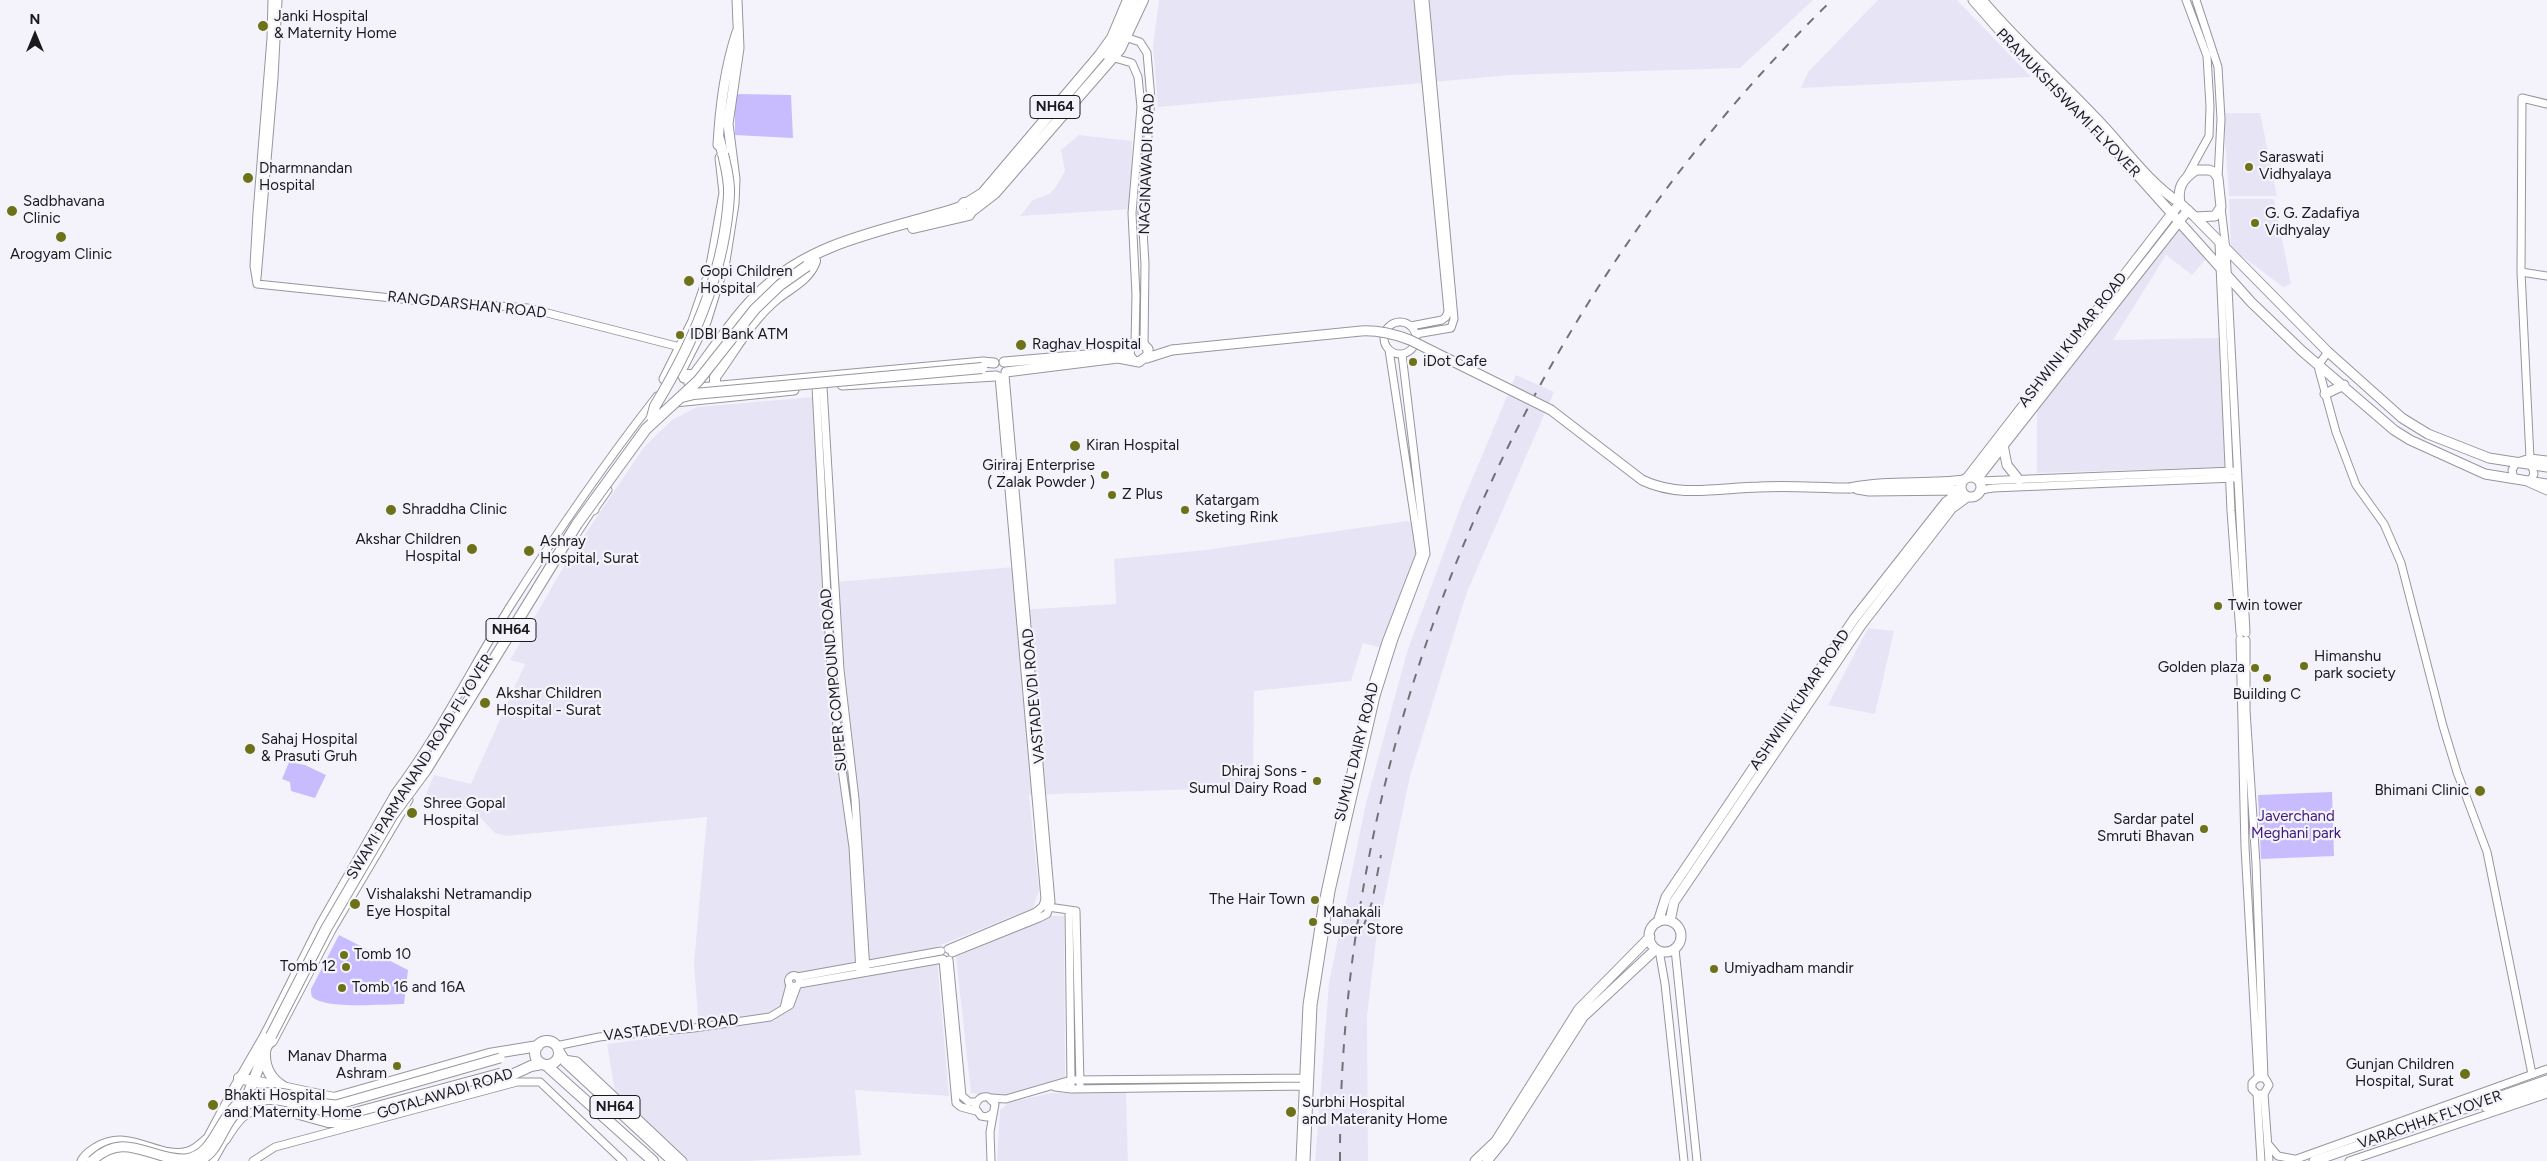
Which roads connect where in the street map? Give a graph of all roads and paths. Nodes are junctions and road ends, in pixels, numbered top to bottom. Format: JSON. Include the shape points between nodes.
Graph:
{"nodes":[{"id":1,"x":272,"y":0,"type":"edge"},
{"id":2,"x":278,"y":0,"type":"edge"},
{"id":3,"x":737,"y":0,"type":"edge"},
{"id":4,"x":1128,"y":0,"type":"edge"},
{"id":5,"x":1133,"y":0,"type":"edge"},
{"id":6,"x":1138,"y":0,"type":"edge"},
{"id":7,"x":1143,"y":0,"type":"edge"},
{"id":8,"x":1418,"y":0,"type":"edge"},
{"id":9,"x":1425,"y":0,"type":"edge"},
{"id":10,"x":1973,"y":0,"type":"edge"},
{"id":11,"x":1982,"y":0,"type":"edge"},
{"id":12,"x":2186,"y":0,"type":"edge"},
{"id":13,"x":2196,"y":0,"type":"edge"},
{"id":14,"x":737,"y":31,"type":"junction"},
{"id":15,"x":1121,"y":35,"type":"junction"},
{"id":16,"x":1106,"y":56,"type":"junction"},
{"id":17,"x":2547,"y":104,"type":"edge"},
{"id":18,"x":719,"y":139,"type":"junction"},
{"id":19,"x":2130,"y":161,"type":"junction"},
{"id":20,"x":2185,"y":178,"type":"junction"},
{"id":21,"x":2218,"y":178,"type":"junction"},
{"id":22,"x":985,"y":197,"type":"junction"},
{"id":23,"x":2180,"y":203,"type":"junction"},
{"id":24,"x":2221,"y":207,"type":"junction"},
{"id":25,"x":2188,"y":210,"type":"junction"},
{"id":26,"x":2175,"y":217,"type":"junction"},
{"id":27,"x":2195,"y":217,"type":"junction"},
{"id":28,"x":2222,"y":246,"type":"junction"},
{"id":29,"x":809,"y":262,"type":"junction"},
{"id":30,"x":2220,"y":267,"type":"junction"},
{"id":31,"x":2521,"y":272,"type":"junction"},
{"id":32,"x":2227,"y":274,"type":"junction"},
{"id":33,"x":2547,"y":276,"type":"edge"},
{"id":34,"x":257,"y":278,"type":"junction"},
{"id":35,"x":1411,"y":326,"type":"junction"},
{"id":36,"x":1416,"y":334,"type":"junction"},
{"id":37,"x":1139,"y":346,"type":"junction"},
{"id":38,"x":680,"y":347,"type":"junction"},
{"id":39,"x":1172,"y":350,"type":"junction"},
{"id":40,"x":1389,"y":350,"type":"junction"},
{"id":41,"x":2328,"y":352,"type":"junction"},
{"id":42,"x":1402,"y":354,"type":"junction"},
{"id":43,"x":1147,"y":358,"type":"junction"},
{"id":44,"x":1133,"y":360,"type":"junction"},
{"id":45,"x":2320,"y":364,"type":"junction"},
{"id":46,"x":997,"y":370,"type":"junction"},
{"id":47,"x":664,"y":379,"type":"junction"},
{"id":48,"x":685,"y":379,"type":"junction"},
{"id":49,"x":2344,"y":385,"type":"junction"},
{"id":50,"x":715,"y":386,"type":"junction"},
{"id":51,"x":819,"y":387,"type":"junction"},
{"id":52,"x":661,"y":390,"type":"junction"},
{"id":53,"x":2326,"y":394,"type":"junction"},
{"id":54,"x":678,"y":401,"type":"junction"},
{"id":55,"x":652,"y":417,"type":"junction"},
{"id":56,"x":2003,"y":445,"type":"junction"},
{"id":57,"x":2547,"y":460,"type":"edge"},
{"id":58,"x":2531,"y":461,"type":"junction"},
{"id":59,"x":2517,"y":462,"type":"junction"},
{"id":60,"x":2547,"y":467,"type":"edge"},
{"id":61,"x":2233,"y":474,"type":"junction"},
{"id":62,"x":1972,"y":480,"type":"junction"},
{"id":63,"x":2019,"y":480,"type":"junction"},
{"id":64,"x":2522,"y":480,"type":"junction"},
{"id":65,"x":2547,"y":484,"type":"edge"},
{"id":66,"x":1870,"y":488,"type":"junction"},
{"id":67,"x":2547,"y":491,"type":"edge"},
{"id":68,"x":1963,"y":493,"type":"junction"},
{"id":69,"x":1979,"y":494,"type":"junction"},
{"id":70,"x":1046,"y":907,"type":"junction"},
{"id":71,"x":1073,"y":911,"type":"junction"},
{"id":72,"x":1670,"y":921,"type":"junction"},
{"id":73,"x":1658,"y":922,"type":"junction"},
{"id":74,"x":1650,"y":937,"type":"junction"},
{"id":75,"x":1675,"y":949,"type":"junction"},
{"id":76,"x":1658,"y":950,"type":"junction"},
{"id":77,"x":946,"y":955,"type":"junction"},
{"id":78,"x":862,"y":964,"type":"junction"},
{"id":79,"x":863,"y":972,"type":"junction"},
{"id":80,"x":796,"y":983,"type":"junction"},
{"id":81,"x":267,"y":1039,"type":"junction"},
{"id":82,"x":533,"y":1048,"type":"junction"},
{"id":83,"x":560,"y":1052,"type":"junction"},
{"id":84,"x":539,"y":1065,"type":"junction"},
{"id":85,"x":2547,"y":1070,"type":"edge"},
{"id":86,"x":2532,"y":1074,"type":"junction"},
{"id":87,"x":239,"y":1078,"type":"junction"},
{"id":88,"x":1307,"y":1078,"type":"junction"},
{"id":89,"x":2261,"y":1078,"type":"junction"},
{"id":90,"x":1071,"y":1080,"type":"junction"},
{"id":91,"x":1080,"y":1080,"type":"junction"},
{"id":92,"x":2547,"y":1080,"type":"edge"},
{"id":93,"x":251,"y":1082,"type":"junction"},
{"id":94,"x":1306,"y":1086,"type":"junction"},
{"id":95,"x":2547,"y":1086,"type":"edge"},
{"id":96,"x":1054,"y":1087,"type":"junction"},
{"id":97,"x":1072,"y":1089,"type":"junction"},
{"id":98,"x":1080,"y":1089,"type":"junction"},
{"id":99,"x":297,"y":1091,"type":"junction"},
{"id":100,"x":2261,"y":1094,"type":"junction"},
{"id":101,"x":2547,"y":1094,"type":"edge"},
{"id":102,"x":231,"y":1095,"type":"junction"},
{"id":103,"x":991,"y":1098,"type":"junction"},
{"id":104,"x":1006,"y":1099,"type":"junction"},
{"id":105,"x":246,"y":1100,"type":"junction"},
{"id":106,"x":976,"y":1102,"type":"junction"},
{"id":107,"x":275,"y":1107,"type":"junction"},
{"id":108,"x":994,"y":1110,"type":"junction"},
{"id":109,"x":976,"y":1111,"type":"junction"},
{"id":110,"x":982,"y":1116,"type":"junction"},
{"id":111,"x":990,"y":1132,"type":"junction"},
{"id":112,"x":207,"y":1139,"type":"junction"},
{"id":113,"x":225,"y":1140,"type":"junction"},
{"id":114,"x":2267,"y":1142,"type":"junction"},
{"id":115,"x":2260,"y":1159,"type":"edge"},
{"id":116,"x":2293,"y":1160,"type":"edge"},
{"id":117,"x":82,"y":1161,"type":"edge"},
{"id":118,"x":92,"y":1161,"type":"edge"},
{"id":119,"x":102,"y":1161,"type":"edge"},
{"id":120,"x":114,"y":1161,"type":"edge"},
{"id":121,"x":128,"y":1161,"type":"edge"},
{"id":122,"x":156,"y":1161,"type":"edge"},
{"id":123,"x":199,"y":1161,"type":"edge"},
{"id":124,"x":212,"y":1161,"type":"edge"},
{"id":125,"x":253,"y":1161,"type":"edge"},
{"id":126,"x":623,"y":1161,"type":"edge"},
{"id":127,"x":653,"y":1161,"type":"edge"},
{"id":128,"x":673,"y":1161,"type":"edge"},
{"id":129,"x":683,"y":1161,"type":"edge"},
{"id":130,"x":990,"y":1161,"type":"edge"},
{"id":131,"x":1300,"y":1161,"type":"edge"},
{"id":132,"x":1306,"y":1161,"type":"edge"},
{"id":133,"x":1475,"y":1161,"type":"edge"},
{"id":134,"x":1488,"y":1161,"type":"edge"},
{"id":135,"x":1684,"y":1161,"type":"edge"},
{"id":136,"x":1696,"y":1161,"type":"edge"},
{"id":137,"x":2269,"y":1161,"type":"edge"},
{"id":138,"x":2314,"y":1161,"type":"edge"},
{"id":139,"x":2330,"y":1161,"type":"edge"},
{"id":140,"x":2349,"y":1161,"type":"edge"}],
"edges":[{"from":1,"to":34,"type":"street","via":[[272,38],[254,266]]},
{"from":2,"to":34,"type":"street"},
{"from":3,"to":14,"type":"main road"},
{"from":4,"to":15,"type":"highway","number":"NH64"},
{"from":5,"to":15,"type":"main road"},
{"from":6,"to":15,"type":"main road"},
{"from":7,"to":15,"type":"highway","number":"NH64"},
{"from":8,"to":35,"type":"street","via":[[1448,311],[1442,320]]},
{"from":9,"to":36,"type":"street","via":[[1454,319],[1451,328]]},
{"from":10,"to":19,"type":"main road","name":"PRAMUKSHSWAMI FLYOVER","via":[[2014,47]]},
{"from":11,"to":19,"type":"main road","name":"PRAMUKSHSWAMI FLYOVER","via":[[2019,42],[2089,111]]},
{"from":12,"to":20,"type":"street","via":[[2207,56],[2210,106],[2209,136]]},
{"from":13,"to":21,"type":"street","via":[[2218,68],[2221,119]]},
{"from":14,"to":18,"type":"main road","via":[[720,109]]},
{"from":14,"to":48,"type":"main road","via":[[740,48],[728,124],[735,179],[734,204],[724,261],[706,322],[682,369]]},
{"from":15,"to":16,"type":"highway","number":"NH64"},
{"from":15,"to":37,"type":"street","name":"NAGINAWADI ROAD","via":[[1140,42],[1146,53],[1151,100],[1142,212]]},
{"from":16,"to":22,"type":"main road"},
{"from":16,"to":22,"type":"highway","number":"NH64","via":[[995,193]]},
{"from":16,"to":37,"type":"street","name":"NAGINAWADI ROAD","via":[[1132,63],[1140,88],[1132,212]]},
{"from":17,"to":31,"type":"street","via":[[2522,98]]},
{"from":18,"to":38,"type":"main road","via":[[724,193],[720,224],[710,271],[693,321]]},
{"from":18,"to":55,"type":"highway","bridge":true,"via":[[730,194],[715,273],[699,324]]},
{"from":19,"to":23,"type":"main road","name":"PRAMUKSHSWAMI FLYOVER"},
{"from":19,"to":26,"type":"main road","name":"PRAMUKSHSWAMI FLYOVER"},
{"from":20,"to":21,"type":"main road","via":[[2196,170],[2209,170]]},
{"from":20,"to":23,"type":"main road","via":[[2179,190]]},
{"from":21,"to":24,"type":"main road"},
{"from":22,"to":29,"type":"highway","number":"NH64","via":[[966,209],[862,241]]},
{"from":23,"to":25,"type":"main road"},
{"from":23,"to":26,"type":"main road","name":"ASHWINI KUMAR ROAD"},
{"from":24,"to":27,"type":"main road","via":[[2215,216]]},
{"from":24,"to":28,"type":"street"},
{"from":25,"to":26,"type":"main road","name":"ASHWINI KUMAR ROAD"},
{"from":25,"to":27,"type":"main road"},
{"from":26,"to":30,"type":"main road","name":"PRAMUKSHSWAMI FLYOVER"},
{"from":26,"to":56,"type":"main road","name":"ASHWINI KUMAR ROAD"},
{"from":26,"to":62,"type":"main road","name":"ASHWINI KUMAR ROAD"},
{"from":27,"to":28,"type":"main road"},
{"from":28,"to":30,"type":"street"},
{"from":28,"to":32,"type":"street"},
{"from":28,"to":41,"type":"main road"},
{"from":29,"to":48,"type":"highway","via":[[802,261],[761,291],[694,375]]},
{"from":29,"to":50,"type":"highway","via":[[809,274],[761,314],[715,377]]},
{"from":29,"to":54,"type":"highway","name":"SWAMI PARMANAND ROAD FLYOVER","number":"NH64","bridge":true,"via":[[755,309],[715,361]]},
{"from":29,"to":55,"type":"highway","name":"SWAMI PARMANAND ROAD FLYOVER","number":"NH64","bridge":true,"via":[[763,293],[695,378]]},
{"from":30,"to":32,"type":"main road","name":"PRAMUKSHSWAMI FLYOVER"},
{"from":30,"to":61,"type":"street"},
{"from":31,"to":33,"type":"street"},
{"from":31,"to":58,"type":"street"},
{"from":32,"to":45,"type":"main road","name":"PRAMUKSHSWAMI FLYOVER","via":[[2251,302]]},
{"from":32,"to":61,"type":"street"},
{"from":34,"to":38,"type":"street","name":"RANGDARSHAN ROAD","via":[[257,284],[528,308]]},
{"from":35,"to":36,"type":"street"},
{"from":35,"to":40,"type":"street","via":[[1398,321],[1389,326],[1384,338]]},
{"from":36,"to":42,"type":"street","via":[[1413,347]]},
{"from":37,"to":39,"type":"main road"},
{"from":37,"to":43,"type":"main road","via":[[1149,352]]},
{"from":37,"to":44,"type":"main road","via":[[1129,355]]},
{"from":37,"to":46,"type":"main road","via":[[1121,352]]},
{"from":38,"to":47,"type":"main road"},
{"from":39,"to":43,"type":"main road"},
{"from":39,"to":66,"type":"main road","bridge":true,"via":[[1361,331],[1393,334],[1551,410],[1642,480],[1657,487],[1690,491],[1760,486]]},
{"from":40,"to":42,"type":"street"},
{"from":40,"to":88,"type":"street","name":"SUMUL DAIRY ROAD","via":[[1420,554],[1374,680],[1340,819],[1307,1005]]},
{"from":41,"to":45,"type":"street"},
{"from":41,"to":59,"type":"main road","via":[[2402,418],[2428,434],[2489,458]]},
{"from":42,"to":88,"type":"street","via":[[1426,554],[1376,696],[1351,796],[1317,975]]},
{"from":43,"to":44,"type":"main road","via":[[1139,362]]},
{"from":44,"to":46,"type":"main road","via":[[1118,358]]},
{"from":45,"to":49,"type":"main road","name":"PRAMUKSHSWAMI FLYOVER"},
{"from":45,"to":53,"type":"street"},
{"from":46,"to":50,"type":"main road","via":[[983,362]]},
{"from":46,"to":51,"type":"main road"},
{"from":46,"to":54,"type":"highway","bridge":true,"via":[[829,380],[694,394]]},
{"from":46,"to":70,"type":"street","name":"VASTADEVDI ROAD"},
{"from":47,"to":48,"type":"main road","via":[[676,374]]},
{"from":47,"to":52,"type":"main road"},
{"from":48,"to":50,"type":"main road","via":[[699,388]]},
{"from":48,"to":54,"type":"main road","via":[[686,395]]},
{"from":49,"to":53,"type":"main road"},
{"from":49,"to":64,"type":"main road","name":"PRAMUKSHSWAMI FLYOVER","via":[[2394,430],[2410,440],[2485,474]]},
{"from":51,"to":54,"type":"main road"},
{"from":51,"to":78,"type":"street","name":"SUPER COMPOUND ROAD","via":[[840,670],[856,809]]},
{"from":52,"to":54,"type":"main road","via":[[666,400]]},
{"from":52,"to":81,"type":"street","via":[[611,455],[508,609],[470,677],[395,792],[316,931],[266,1031]]},
{"from":53,"to":86,"type":"street","via":[[2356,485],[2384,524],[2402,563],[2443,726],[2487,852]]},
{"from":54,"to":81,"type":"highway","name":"SWAMI PARMANAND ROAD FLYOVER","number":"NH64","bridge":true,"via":[[646,429],[625,456],[542,577],[481,682],[426,770],[402,801],[338,907]]},
{"from":54,"to":81,"type":"street","via":[[647,433],[525,613],[332,930],[273,1042]]},
{"from":55,"to":81,"type":"highway","name":"SWAMI PARMANAND ROAD FLYOVER","number":"NH64","bridge":true,"via":[[574,520],[427,760],[398,799],[322,926]]},
{"from":56,"to":62,"type":"main road","name":"ASHWINI KUMAR ROAD"},
{"from":56,"to":63,"type":"main road","via":[[2006,465]]},
{"from":57,"to":58,"type":"street"},
{"from":58,"to":59,"type":"main road"},
{"from":58,"to":60,"type":"main road"},
{"from":58,"to":64,"type":"street","via":[[2534,474]]},
{"from":59,"to":64,"type":"street","via":[[2512,470]]},
{"from":61,"to":63,"type":"street"},
{"from":61,"to":69,"type":"street","via":[[1993,488],[1981,490]]},
{"from":61,"to":89,"type":"street","via":[[2243,637],[2246,874]]},
{"from":62,"to":63,"type":"street"},
{"from":62,"to":66,"type":"main road"},
{"from":62,"to":68,"type":"main road"},
{"from":62,"to":69,"type":"main road","via":[[1981,488]]},
{"from":64,"to":65,"type":"main road","name":"PRAMUKSHSWAMI FLYOVER"},
{"from":64,"to":67,"type":"street"},
{"from":66,"to":68,"type":"main road"},
{"from":68,"to":69,"type":"main road","via":[[1974,497]]},
{"from":68,"to":72,"type":"main road","name":"ASHWINI KUMAR ROAD","via":[[1862,624],[1674,902]]},
{"from":68,"to":73,"type":"main road","name":"ASHWINI KUMAR ROAD","via":[[1946,502],[1854,619],[1666,897]]},
{"from":70,"to":71,"type":"street"},
{"from":70,"to":77,"type":"street","via":[[1047,914],[1039,918]]},
{"from":71,"to":90,"type":"street"},
{"from":71,"to":91,"type":"street"},
{"from":72,"to":73,"type":"main road"},
{"from":72,"to":75,"type":"main road","via":[[1682,936]]},
{"from":73,"to":74,"type":"main road"},
{"from":74,"to":76,"type":"main road"},
{"from":74,"to":133,"type":"main road","via":[[1579,1009],[1496,1141]]},
{"from":75,"to":76,"type":"main road","via":[[1667,952]]},
{"from":75,"to":136,"type":"street"},
{"from":76,"to":134,"type":"main road","via":[[1583,1017]]},
{"from":76,"to":135,"type":"street","via":[[1665,984]]},
{"from":77,"to":78,"type":"street"},
{"from":77,"to":79,"type":"street"},
{"from":77,"to":106,"type":"street","via":[[962,1096]]},
{"from":77,"to":109,"type":"street","via":[[956,1103]]},
{"from":78,"to":79,"type":"street","name":"SUPER COMPOUND ROAD"},
{"from":78,"to":80,"type":"street"},
{"from":79,"to":80,"type":"street"},
{"from":80,"to":83,"type":"street","name":"VASTADEVDI ROAD","via":[[790,1005],[770,1017],[599,1037]]},
{"from":81,"to":87,"type":"highway","number":"NH64"},
{"from":81,"to":93,"type":"highway","number":"NH64"},
{"from":81,"to":99,"type":"highway","via":[[266,1064],[272,1078],[284,1088]]},
{"from":82,"to":83,"type":"highway","name":"GOTALAWADI ROAD","via":[[546,1042]]},
{"from":82,"to":84,"type":"highway"},
{"from":82,"to":99,"type":"highway","name":"GOTALAWADI ROAD","via":[[490,1054],[334,1098]]},
{"from":82,"to":118,"type":"main road","bridge":true,"via":[[336,1105],[276,1093],[252,1096],[233,1107],[206,1149],[193,1157],[170,1158],[118,1147]]},
{"from":83,"to":84,"type":"highway","via":[[556,1062]]},
{"from":83,"to":128,"type":"highway","number":"NH64"},
{"from":83,"to":129,"type":"street","via":[[577,1061]]},
{"from":84,"to":107,"type":"highway","name":"GOTALAWADI ROAD","via":[[503,1079],[354,1122],[328,1122]]},
{"from":84,"to":123,"type":"main road","bridge":true,"via":[[349,1114],[329,1114],[276,1099],[256,1101],[236,1112],[215,1148]]},
{"from":84,"to":127,"type":"highway","number":"NH64"},
{"from":85,"to":86,"type":"street"},
{"from":86,"to":116,"type":"street"},
{"from":87,"to":93,"type":"highway","name":"GOTALAWADI ROAD"},
{"from":87,"to":102,"type":"highway","number":"NH64"},
{"from":88,"to":91,"type":"street"},
{"from":88,"to":94,"type":"street","name":"SUMUL DAIRY ROAD"},
{"from":89,"to":100,"type":"street","via":[[2270,1086]]},
{"from":89,"to":100,"type":"street","via":[[2252,1085]]},
{"from":90,"to":91,"type":"street"},
{"from":90,"to":96,"type":"street"},
{"from":90,"to":97,"type":"street"},
{"from":91,"to":98,"type":"street"},
{"from":92,"to":138,"type":"main road","name":"VARACHHA FLYOVER"},
{"from":93,"to":99,"type":"highway","name":"GOTALAWADI ROAD"},
{"from":93,"to":105,"type":"highway","number":"NH64"},
{"from":94,"to":98,"type":"street"},
{"from":94,"to":131,"type":"street","name":"SUMUL DAIRY ROAD"},
{"from":94,"to":132,"type":"street"},
{"from":95,"to":139,"type":"main road","name":"VARACHHA FLYOVER"},
{"from":96,"to":97,"type":"street"},
{"from":96,"to":104,"type":"street"},
{"from":97,"to":98,"type":"street"},
{"from":100,"to":114,"type":"street"},
{"from":100,"to":115,"type":"street"},
{"from":101,"to":140,"type":"street"},
{"from":102,"to":105,"type":"highway","name":"GOTALAWADI ROAD"},
{"from":102,"to":112,"type":"main road"},
{"from":103,"to":104,"type":"street"},
{"from":103,"to":106,"type":"street","via":[[982,1097]]},
{"from":103,"to":108,"type":"street"},
{"from":104,"to":108,"type":"street"},
{"from":105,"to":107,"type":"highway","name":"GOTALAWADI ROAD"},
{"from":105,"to":113,"type":"main road"},
{"from":106,"to":109,"type":"street"},
{"from":107,"to":113,"type":"highway","via":[[257,1107],[249,1111],[235,1122]]},
{"from":108,"to":110,"type":"street"},
{"from":108,"to":111,"type":"street"},
{"from":109,"to":110,"type":"street"},
{"from":110,"to":111,"type":"street"},
{"from":111,"to":130,"type":"street"},
{"from":112,"to":117,"type":"main road","via":[[197,1148],[180,1153],[134,1142],[112,1142],[85,1155]]},
{"from":112,"to":123,"type":"main road"},
{"from":113,"to":124,"type":"main road"},
{"from":114,"to":116,"type":"street","via":[[2278,1156]]},
{"from":114,"to":137,"type":"street"},
{"from":119,"to":122,"type":"main road","via":[[120,1154]]},
{"from":120,"to":121,"type":"main road"},
{"from":125,"to":126,"type":"street","via":[[275,1147],[517,1082],[532,1081],[540,1082]]}]}
